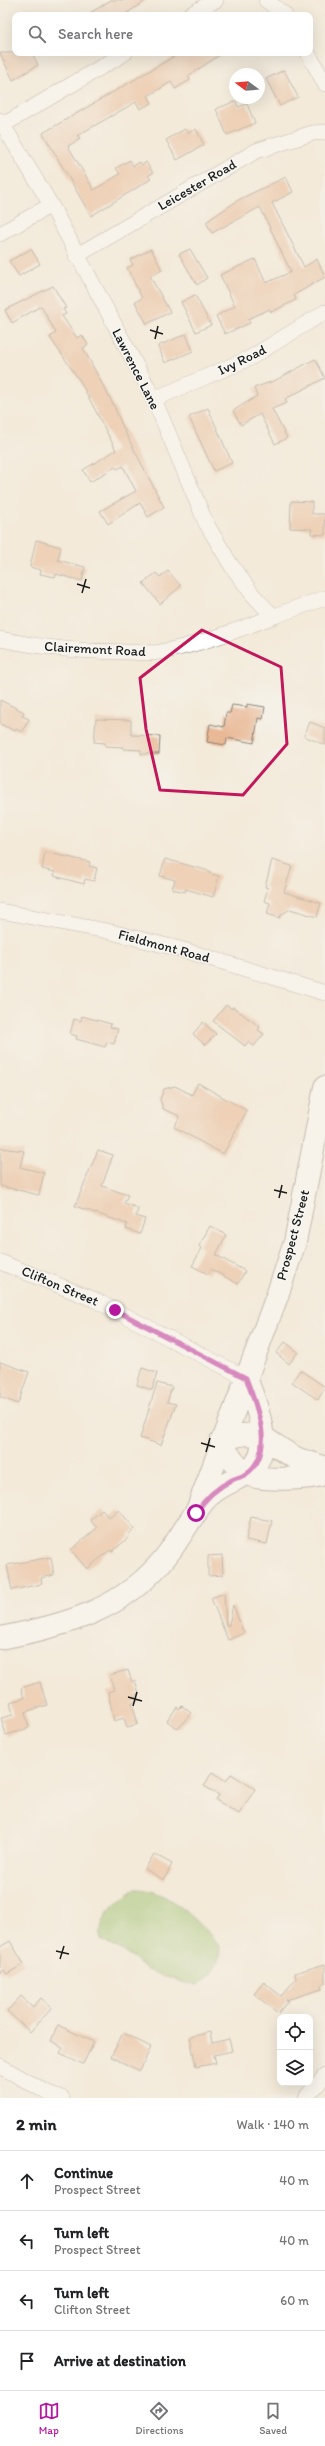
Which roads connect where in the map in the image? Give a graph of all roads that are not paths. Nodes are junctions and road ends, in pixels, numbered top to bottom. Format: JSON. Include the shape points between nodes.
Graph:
{"nodes":[{"id":1,"x":216,"y":0,"type":"edge"},
{"id":2,"x":266,"y":0,"type":"edge"},
{"id":3,"x":194,"y":12,"type":"edge"},
{"id":4,"x":281,"y":12,"type":"edge"},
{"id":5,"x":120,"y":56,"type":"edge"},
{"id":6,"x":310,"y":56,"type":"edge"},
{"id":7,"x":325,"y":84,"type":"edge"},
{"id":8,"x":1,"y":123,"type":"edge"},
{"id":9,"x":325,"y":132,"type":"edge"},
{"id":10,"x":51,"y":205,"type":"junction"},
{"id":11,"x":0,"y":234,"type":"edge"},
{"id":12,"x":76,"y":256,"type":"junction"},
{"id":13,"x":325,"y":312,"type":"edge"},
{"id":14,"x":154,"y":399,"type":"junction"},
{"id":15,"x":325,"y":598,"type":"edge"},
{"id":16,"x":272,"y":615,"type":"junction"},
{"id":17,"x":0,"y":639,"type":"edge"},
{"id":18,"x":0,"y":911,"type":"edge"},
{"id":19,"x":325,"y":993,"type":"edge"},
{"id":20,"x":325,"y":1087,"type":"edge"},
{"id":21,"x":0,"y":1262,"type":"edge"},
{"id":22,"x":246,"y":1378,"type":"junction"},
{"id":23,"x":262,"y":1436,"type":"junction"},
{"id":24,"x":221,"y":1441,"type":"junction"},
{"id":25,"x":325,"y":1468,"type":"edge"},
{"id":26,"x":246,"y":1474,"type":"junction"},
{"id":27,"x":325,"y":1474,"type":"edge"},
{"id":28,"x":196,"y":1513,"type":"junction"},
{"id":29,"x":0,"y":1638,"type":"edge"},
{"id":30,"x":0,"y":2066,"type":"edge"},
{"id":31,"x":325,"y":2076,"type":"edge"},
{"id":32,"x":62,"y":2098,"type":"edge"},
{"id":33,"x":305,"y":2098,"type":"edge"}],
"edges":[{"from":1,"to":3,"type":"street"},
{"from":2,"to":4,"type":"street"},
{"from":5,"to":8,"type":"street"},
{"from":6,"to":7,"type":"street"},
{"from":8,"to":10,"type":"street","name":"Lawrence Lane"},
{"from":9,"to":12,"type":"street","name":"Leicester Road","via":[[313,133],[256,151]]},
{"from":10,"to":11,"type":"street"},
{"from":10,"to":12,"type":"street","name":"Lawrence Lane"},
{"from":12,"to":14,"type":"street","name":"Lawrence Lane"},
{"from":13,"to":14,"type":"street","name":"Ivy Road","via":[[250,358]]},
{"from":14,"to":16,"type":"street","name":"Lawrence Lane","via":[[206,523],[231,565],[253,595]]},
{"from":15,"to":16,"type":"street","name":"Clairemont Road"},
{"from":16,"to":17,"type":"street","name":"Clairemont Road","via":[[254,625],[207,641],[159,652],[98,652],[32,646]]},
{"from":18,"to":19,"type":"street","name":"Fieldmont Road","via":[[107,931],[180,949]]},
{"from":20,"to":22,"type":"main road","name":"Prospect Street","via":[[294,1242]]},
{"from":21,"to":22,"type":"street","name":"Clifton Street","via":[[86,1296]]},
{"from":22,"to":23,"type":"main road","name":"Prospect Street","via":[[258,1413]]},
{"from":22,"to":24,"type":"main road","name":"Prospect Street"},
{"from":23,"to":24,"type":"main road","via":[[241,1434]]},
{"from":23,"to":25,"type":"main road","via":[[299,1459]]},
{"from":23,"to":26,"type":"main road","name":"Prospect Street","via":[[258,1457]]},
{"from":24,"to":26,"type":"main road","via":[[232,1460]]},
{"from":24,"to":28,"type":"main road","name":"Prospect Street"},
{"from":26,"to":27,"type":"main road","via":[[269,1478],[317,1477]]},
{"from":26,"to":28,"type":"main road","name":"Prospect Street","via":[[210,1495]]},
{"from":28,"to":29,"type":"main road","name":"Prospect Street","via":[[167,1556],[138,1585],[115,1601],[62,1625]]},
{"from":30,"to":32,"type":"street","via":[[48,2094]]},
{"from":31,"to":33,"type":"street"}]}
